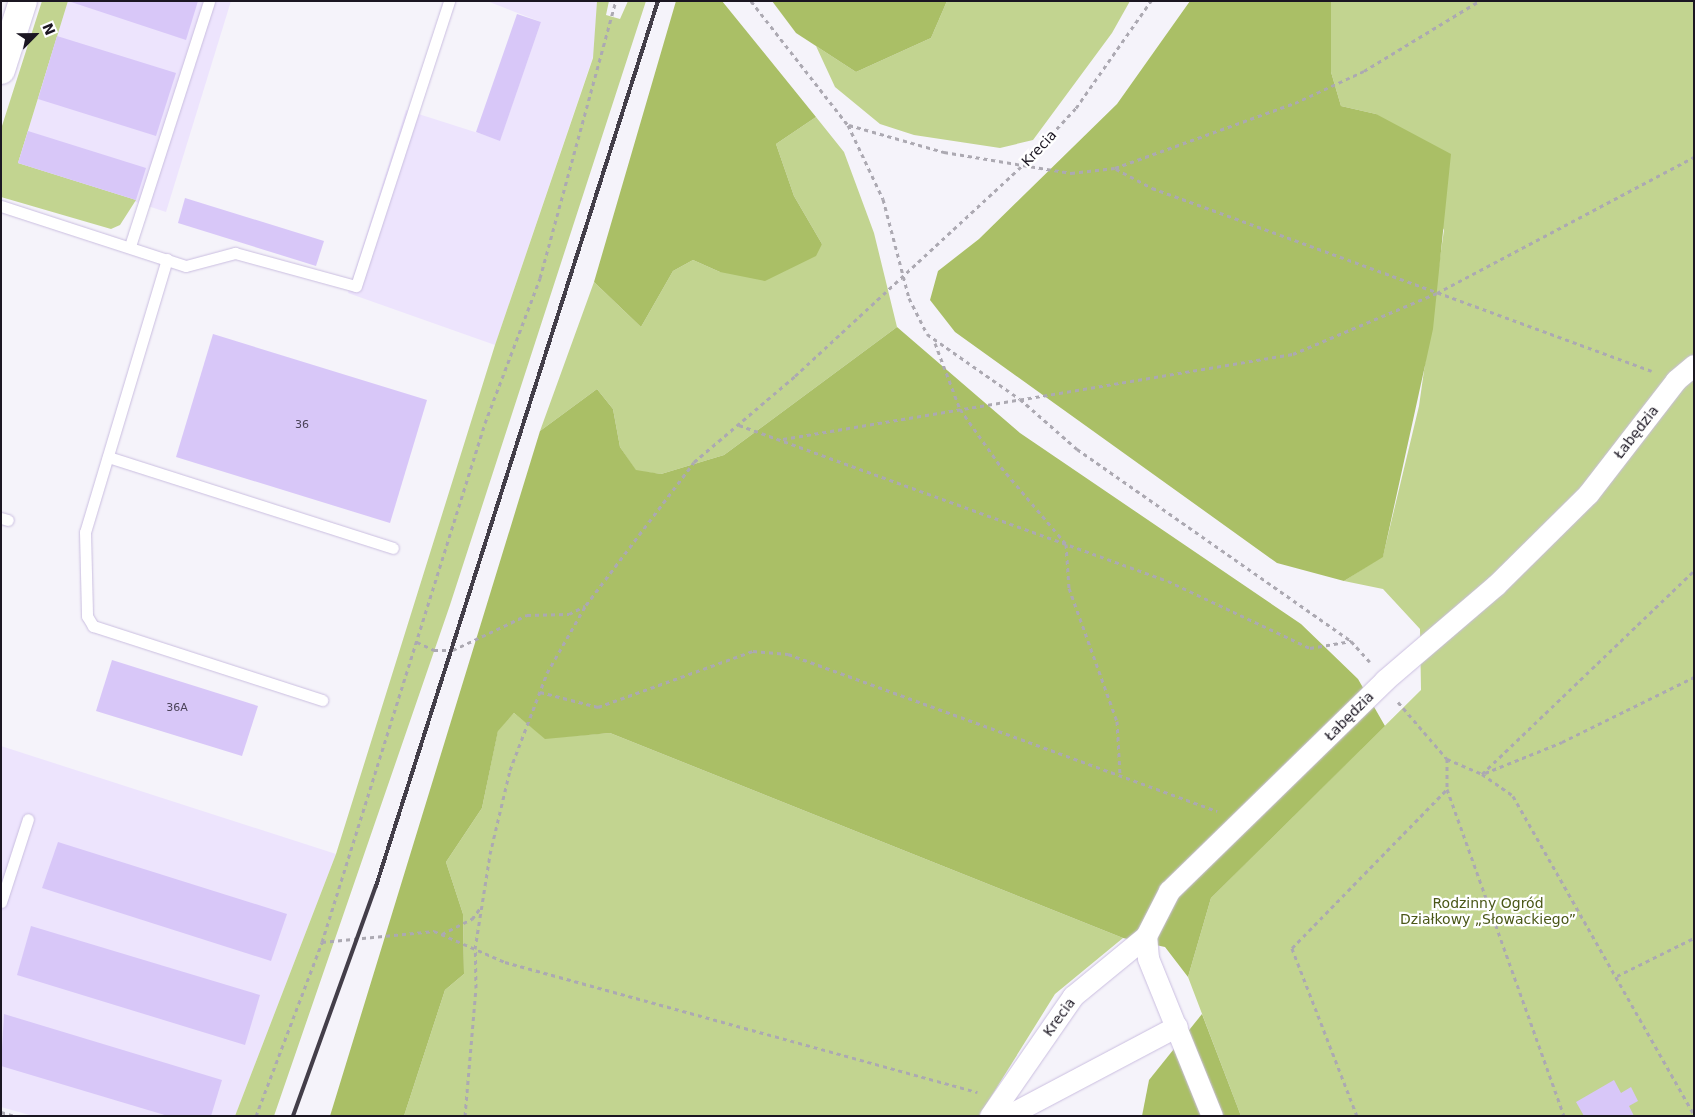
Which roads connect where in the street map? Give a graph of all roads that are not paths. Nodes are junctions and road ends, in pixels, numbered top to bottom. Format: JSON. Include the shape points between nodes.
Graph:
{"nodes":[{"id":1,"x":23,"y":1,"type":"edge"},
{"id":2,"x":209,"y":1,"type":"edge"},
{"id":3,"x":449,"y":1,"type":"edge"},
{"id":4,"x":1,"y":70,"type":"edge"},
{"id":5,"x":1,"y":206,"type":"edge"},
{"id":6,"x":130,"y":246,"type":"junction"},
{"id":7,"x":167,"y":259,"type":"junction"},
{"id":8,"x":1694,"y":365,"type":"edge"},
{"id":9,"x":108,"y":458,"type":"junction"},
{"id":10,"x":393,"y":548,"type":"dead end"},
{"id":11,"x":322,"y":700,"type":"dead end"},
{"id":12,"x":28,"y":819,"type":"dead end"},
{"id":13,"x":1,"y":902,"type":"edge"},
{"id":14,"x":1146,"y":936,"type":"junction"},
{"id":15,"x":1178,"y":1026,"type":"junction"},
{"id":16,"x":1005,"y":1107,"type":"edge"},
{"id":17,"x":990,"y":1116,"type":"edge"},
{"id":18,"x":1212,"y":1116,"type":"edge"}],
"edges":[{"from":1,"to":4,"type":"street"},
{"from":2,"to":6,"type":"lane"},
{"from":3,"to":7,"type":"lane","via":[[356,286],[235,253],[186,266]]},
{"from":5,"to":6,"type":"lane"},
{"from":6,"to":7,"type":"lane"},
{"from":7,"to":9,"type":"lane"},
{"from":8,"to":14,"type":"street","name":"Łabędzia","via":[[1676,380],[1588,494],[1496,585],[1385,680],[1169,891]]},
{"from":9,"to":10,"type":"lane"},
{"from":9,"to":11,"type":"lane","via":[[85,532],[87,616],[93,626]]},
{"from":12,"to":13,"type":"lane"},
{"from":14,"to":15,"type":"street","via":[[1155,979]]},
{"from":14,"to":16,"type":"street","name":"Krecia","via":[[1073,996]]},
{"from":15,"to":16,"type":"street","name":"Krecia"},
{"from":15,"to":18,"type":"street"},
{"from":16,"to":17,"type":"street","name":"Krecia"}]}
